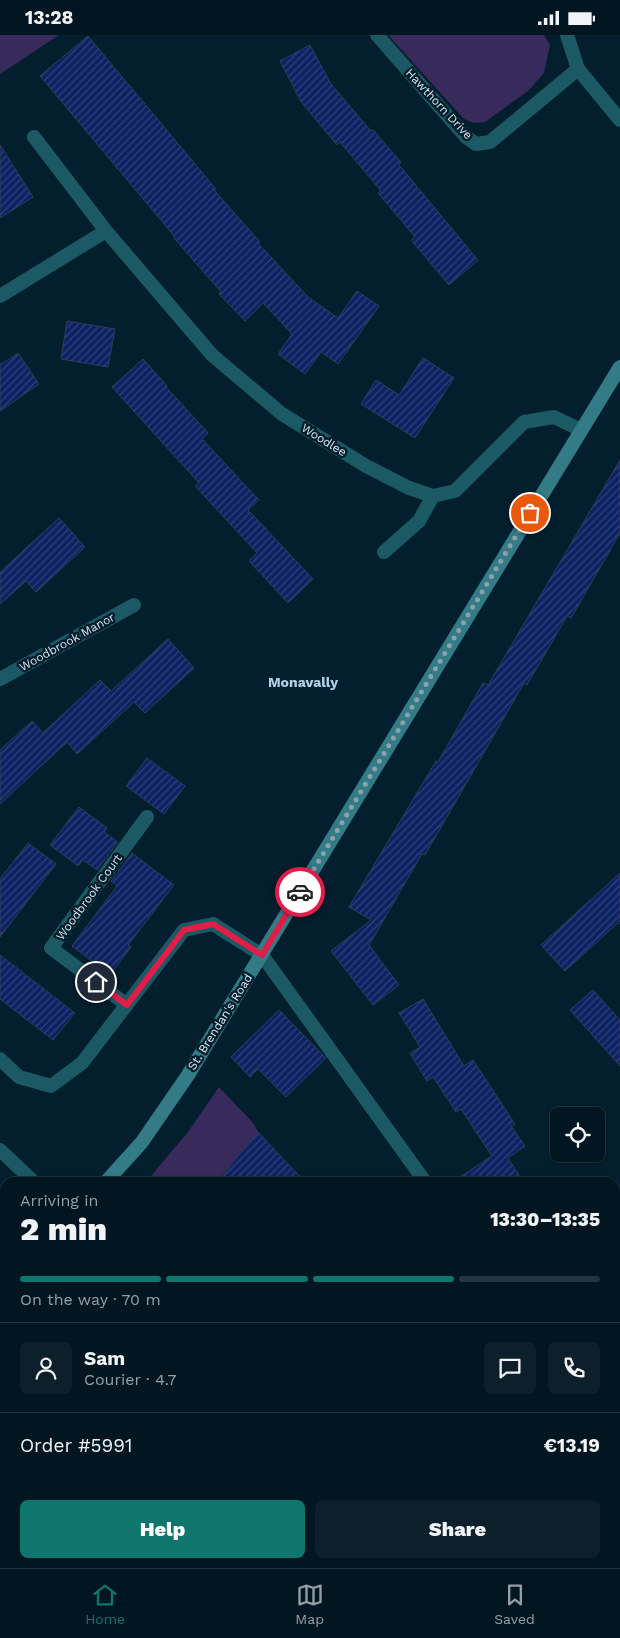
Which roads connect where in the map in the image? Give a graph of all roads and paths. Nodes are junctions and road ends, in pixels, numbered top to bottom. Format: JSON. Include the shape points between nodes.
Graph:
{"nodes":[{"id":1,"x":377,"y":35,"type":"edge"},
{"id":2,"x":567,"y":35,"type":"edge"},
{"id":3,"x":578,"y":69,"type":"junction"},
{"id":4,"x":620,"y":120,"type":"edge"},
{"id":5,"x":34,"y":137,"type":"dead end"},
{"id":6,"x":106,"y":231,"type":"junction"},
{"id":7,"x":0,"y":297,"type":"edge"},
{"id":8,"x":620,"y":367,"type":"edge"},
{"id":9,"x":580,"y":430,"type":"junction"},
{"id":10,"x":433,"y":496,"type":"junction"},
{"id":11,"x":384,"y":552,"type":"dead end"},
{"id":12,"x":134,"y":605,"type":"dead end"},
{"id":13,"x":0,"y":679,"type":"edge"},
{"id":14,"x":147,"y":817,"type":"dead end"},
{"id":15,"x":262,"y":955,"type":"junction"},
{"id":16,"x":127,"y":1005,"type":"junction"},
{"id":17,"x":0,"y":1059,"type":"edge"},
{"id":18,"x":0,"y":1150,"type":"edge"},
{"id":19,"x":29,"y":1177,"type":"edge"},
{"id":20,"x":111,"y":1177,"type":"edge"},
{"id":21,"x":422,"y":1177,"type":"edge"}],
"edges":[{"from":1,"to":3,"type":"street","name":"Hawthorn Drive","via":[[466,137],[476,144],[490,142]]},
{"from":2,"to":3,"type":"street"},
{"from":3,"to":4,"type":"street"},
{"from":5,"to":6,"type":"street","name":"Woodlee"},
{"from":6,"to":7,"type":"street"},
{"from":6,"to":10,"type":"street","name":"Woodlee","via":[[212,355],[275,408],[366,466],[409,488]]},
{"from":8,"to":9,"type":"main road","name":"St. Brendan's Road"},
{"from":9,"to":10,"type":"street","via":[[554,417],[524,422],[455,491]]},
{"from":9,"to":15,"type":"main road","name":"St. Brendan's Road"},
{"from":10,"to":11,"type":"street","via":[[418,521]]},
{"from":12,"to":13,"type":"street","name":"Woodbrook Manor"},
{"from":14,"to":16,"type":"street","name":"Woodbrook Court","via":[[51,948]]},
{"from":15,"to":16,"type":"street","via":[[213,924],[184,930]]},
{"from":15,"to":20,"type":"main road","name":"St. Brendan's Road","via":[[188,1075],[142,1142]]},
{"from":15,"to":21,"type":"street"},
{"from":16,"to":17,"type":"street","via":[[82,1063],[51,1086],[19,1077]]},
{"from":18,"to":19,"type":"street"}]}
